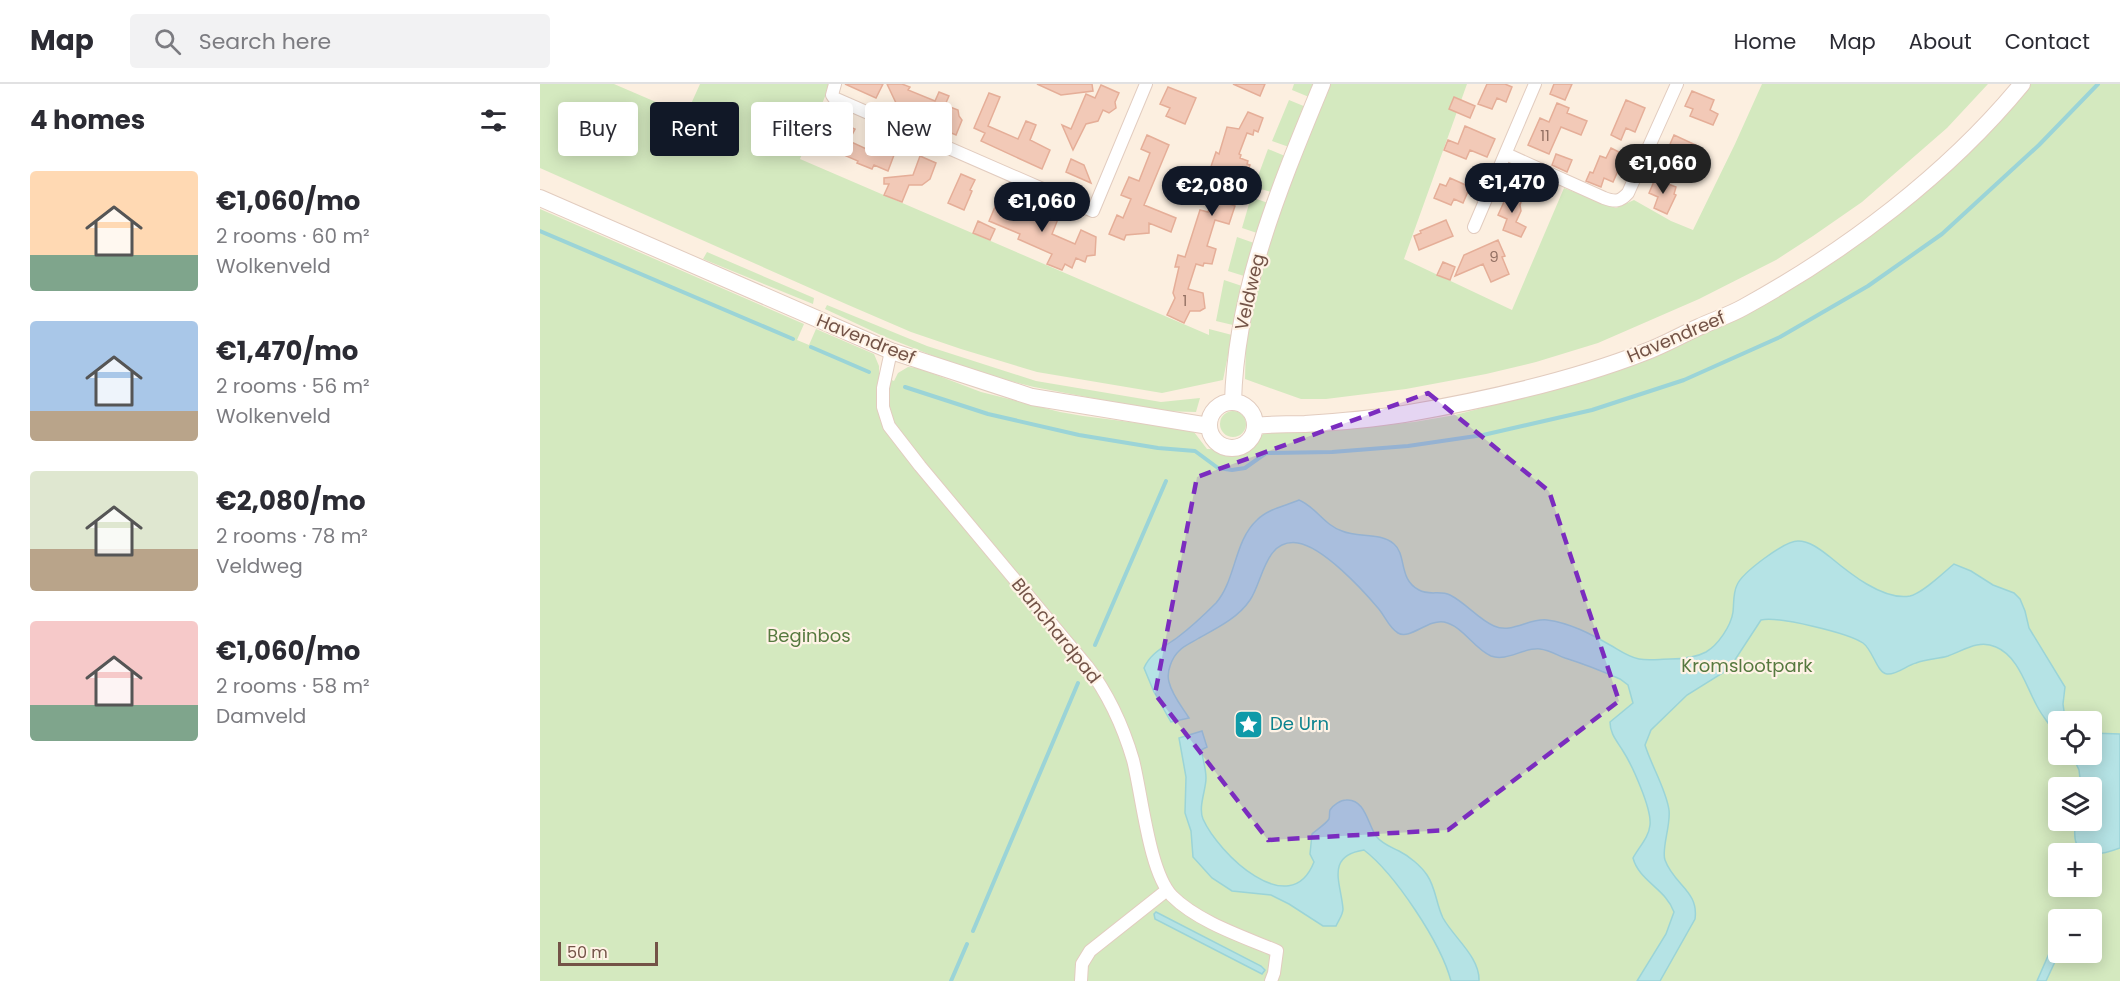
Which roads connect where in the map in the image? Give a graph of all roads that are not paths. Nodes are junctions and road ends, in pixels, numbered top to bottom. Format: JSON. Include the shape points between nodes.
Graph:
{"nodes":[{"id":1,"x":835,"y":84,"type":"edge"},
{"id":2,"x":1146,"y":84,"type":"edge"},
{"id":3,"x":1322,"y":84,"type":"edge"},
{"id":4,"x":1535,"y":84,"type":"edge"},
{"id":5,"x":1677,"y":84,"type":"edge"},
{"id":6,"x":2022,"y":84,"type":"edge"},
{"id":7,"x":1506,"y":154,"type":"junction"},
{"id":8,"x":540,"y":198,"type":"edge"},
{"id":9,"x":1474,"y":227,"type":"dead end"},
{"id":10,"x":891,"y":351,"type":"junction"},
{"id":11,"x":1233,"y":402,"type":"junction"},
{"id":12,"x":1209,"y":426,"type":"junction"},
{"id":13,"x":1255,"y":426,"type":"junction"},
{"id":14,"x":1167,"y":890,"type":"junction"},
{"id":15,"x":1081,"y":981,"type":"edge"},
{"id":16,"x":1271,"y":981,"type":"edge"}],
"edges":[{"from":1,"to":2,"type":"street","via":[[834,98],[1094,211]]},
{"from":3,"to":11,"type":"street","name":"Veldweg","via":[[1277,197],[1251,278],[1237,352]]},
{"from":4,"to":7,"type":"street"},
{"from":5,"to":7,"type":"street","via":[[1622,199],[1604,198]]},
{"from":6,"to":13,"type":"street","name":"Havendreef","via":[[1974,137],[1891,210],[1828,257],[1742,308],[1647,351],[1502,396],[1401,414]]},
{"from":7,"to":9,"type":"street"},
{"from":8,"to":10,"type":"street","name":"Havendreef"},
{"from":10,"to":12,"type":"street","name":"Havendreef","via":[[1032,397]]},
{"from":10,"to":14,"type":"street","name":"Blanchardpad","via":[[883,388],[889,426],[1087,666],[1119,717],[1155,864]]},
{"from":11,"to":12,"type":"street","via":[[1219,406]]},
{"from":11,"to":13,"type":"street","via":[[1251,412]]},
{"from":12,"to":13,"type":"street","via":[[1214,440],[1228,448],[1249,440]]},
{"from":14,"to":15,"type":"street","via":[[1090,951],[1082,964]]},
{"from":14,"to":16,"type":"street","name":"Blanchardpad","via":[[1199,915],[1277,951]]}]}
